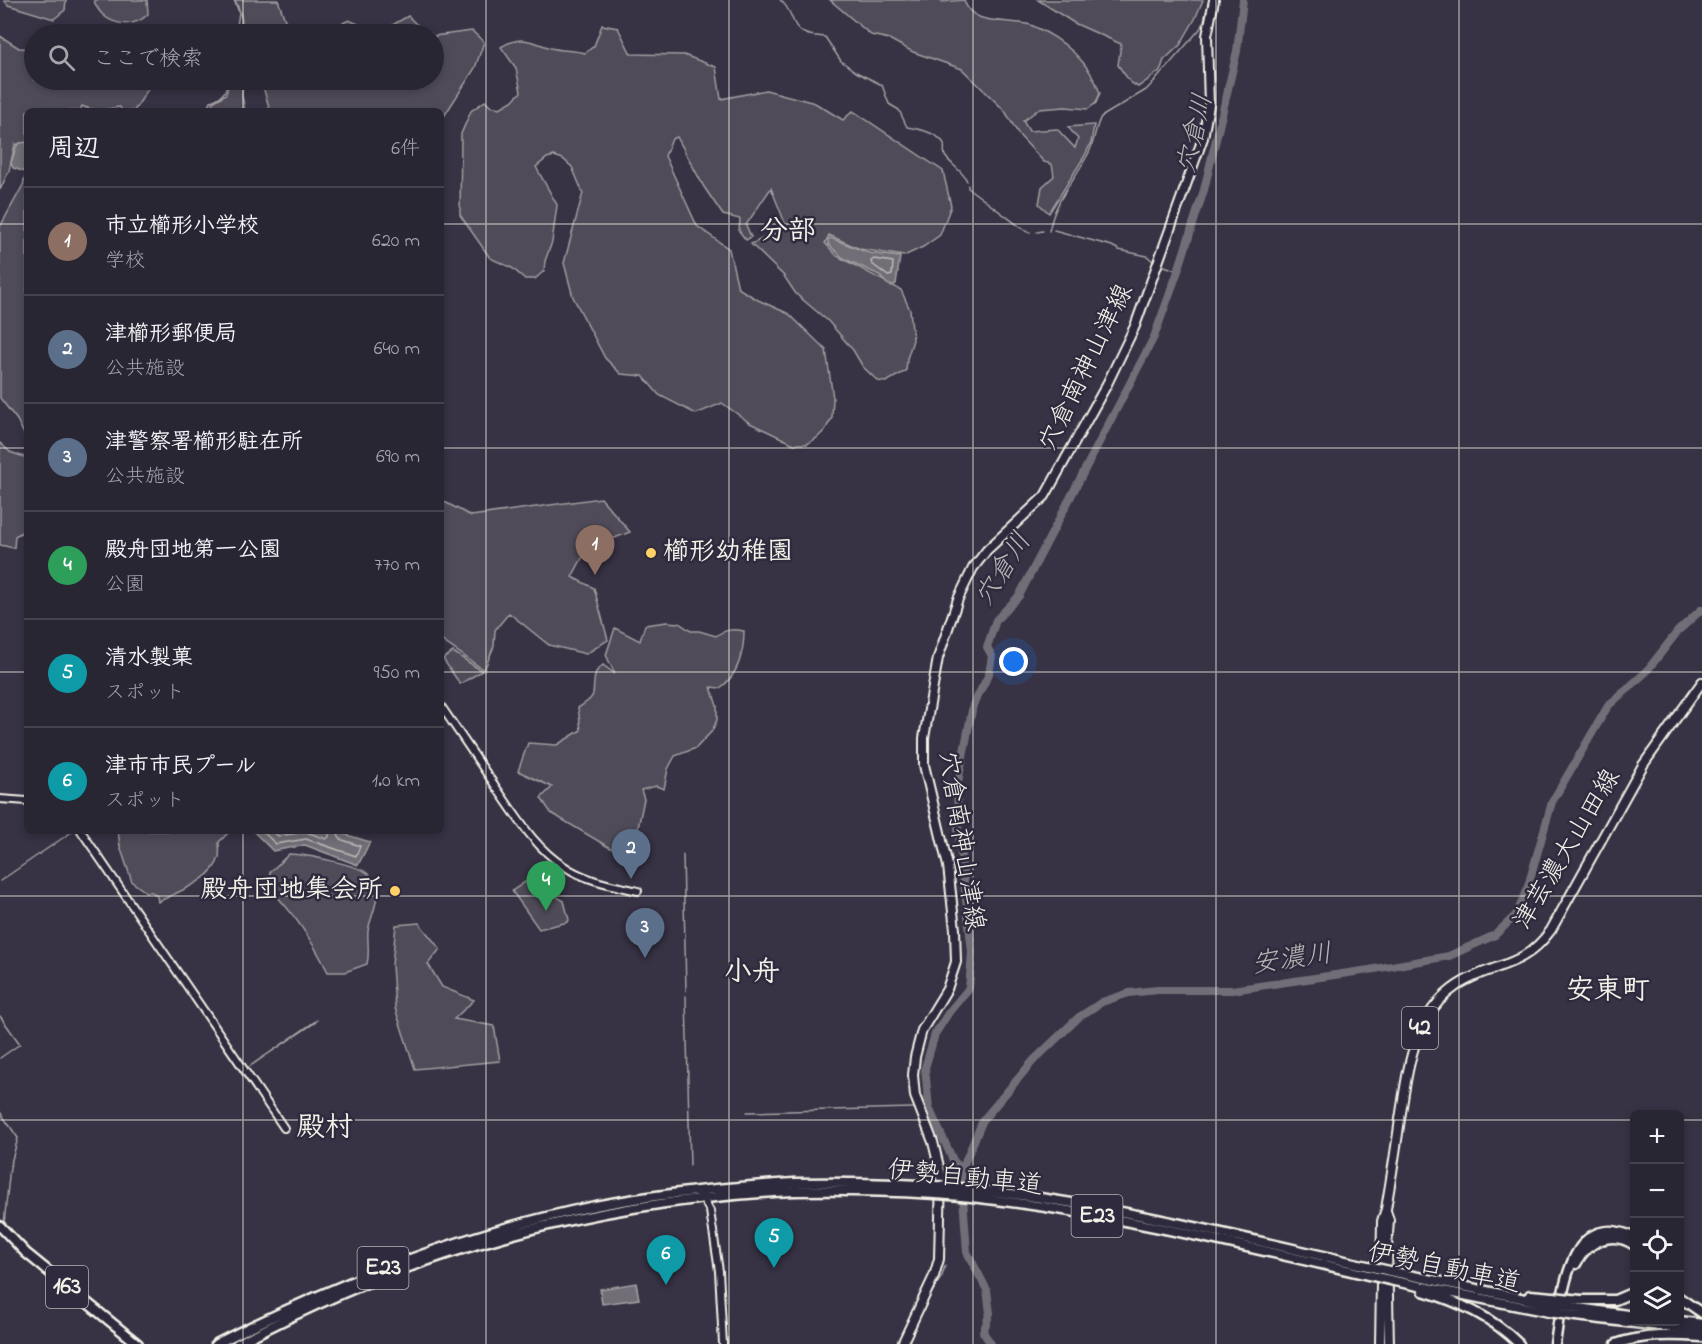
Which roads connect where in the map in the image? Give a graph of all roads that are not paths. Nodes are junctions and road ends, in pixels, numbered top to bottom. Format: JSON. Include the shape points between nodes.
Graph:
{"nodes":[{"id":1,"x":1214,"y":0,"type":"edge"},
{"id":2,"x":1702,"y":682,"type":"edge"},
{"id":3,"x":444,"y":710,"type":"edge"},
{"id":4,"x":0,"y":799,"type":"edge"},
{"id":5,"x":24,"y":801,"type":"edge"},
{"id":6,"x":83,"y":834,"type":"edge"},
{"id":7,"x":638,"y":891,"type":"dead end"},
{"id":8,"x":284,"y":1128,"type":"dead end"},
{"id":9,"x":794,"y":1187,"type":"junction"},
{"id":10,"x":705,"y":1202,"type":"dead end"},
{"id":11,"x":1386,"y":1209,"type":"junction"},
{"id":12,"x":559,"y":1218,"type":"junction"},
{"id":13,"x":0,"y":1226,"type":"edge"},
{"id":14,"x":1630,"y":1236,"type":"edge"},
{"id":15,"x":1630,"y":1243,"type":"edge"},
{"id":16,"x":1394,"y":1279,"type":"junction"},
{"id":17,"x":1630,"y":1294,"type":"edge"},
{"id":18,"x":1684,"y":1301,"type":"edge"},
{"id":19,"x":1551,"y":1304,"type":"junction"},
{"id":20,"x":1578,"y":1308,"type":"junction"},
{"id":21,"x":1702,"y":1313,"type":"edge"},
{"id":22,"x":1630,"y":1315,"type":"edge"},
{"id":23,"x":1684,"y":1322,"type":"edge"},
{"id":24,"x":1702,"y":1324,"type":"edge"},
{"id":25,"x":1702,"y":1331,"type":"edge"},
{"id":26,"x":1702,"y":1337,"type":"edge"},
{"id":27,"x":138,"y":1344,"type":"edge"},
{"id":28,"x":216,"y":1344,"type":"edge"},
{"id":29,"x":237,"y":1344,"type":"edge"},
{"id":30,"x":723,"y":1344,"type":"edge"},
{"id":31,"x":902,"y":1344,"type":"edge"},
{"id":32,"x":1380,"y":1344,"type":"edge"},
{"id":33,"x":1389,"y":1344,"type":"edge"},
{"id":34,"x":1519,"y":1344,"type":"edge"},
{"id":35,"x":1555,"y":1344,"type":"edge"},
{"id":36,"x":1561,"y":1344,"type":"edge"},
{"id":37,"x":1616,"y":1344,"type":"edge"}],
"edges":[{"from":1,"to":31,"type":"main road","name":"穴倉南神山津線","via":[[1208,26],[1209,105],[1203,138],[1135,326],[1045,496],[973,568],[938,658],[924,738],[924,765],[948,866],[956,962],[947,989],[922,1029],[915,1057],[915,1096],[941,1175],[940,1249],[934,1276]]},
{"from":2,"to":11,"type":"main road","name":"津芸濃大山田線","number":"42","via":[[1643,765],[1540,944],[1513,963],[1459,984],[1426,1019],[1408,1064]]},
{"from":3,"to":7,"type":"street","via":[[544,851],[577,874]]},
{"from":4,"to":5,"type":"street"},
{"from":6,"to":8,"type":"street"},
{"from":9,"to":12,"type":"highway","name":"伊勢自動車道","number":"E23","via":[[672,1193]]},
{"from":9,"to":16,"type":"highway","name":"伊勢自動車道","number":"E23","bridge":true,"via":[[1017,1203],[1153,1227]]},
{"from":9,"to":16,"type":"highway","name":"伊勢自動車道","number":"E23","bridge":true,"via":[[903,1185],[1018,1195],[1152,1219]]},
{"from":10,"to":30,"type":"street","via":[[710,1211],[719,1271]]},
{"from":11,"to":32,"type":"main road","name":"津芸濃大山田線","number":"42","via":[[1381,1229]]},
{"from":11,"to":33,"type":"main road","name":"津芸濃大山田線","number":"42"},
{"from":12,"to":28,"type":"highway","name":"伊勢自動車道","number":"E23","via":[[485,1233],[394,1264]]},
{"from":12,"to":29,"type":"highway","name":"伊勢自動車道","number":"E23","via":[[406,1267]]},
{"from":13,"to":27,"type":"highway","number":"163","via":[[26,1253]]},
{"from":14,"to":35,"type":"highway","via":[[1606,1232],[1586,1241],[1577,1251],[1567,1273]]},
{"from":15,"to":36,"type":"highway","via":[[1611,1238],[1585,1250],[1574,1271]]},
{"from":16,"to":19,"type":"highway","name":"伊勢自動車道","number":"E23"},
{"from":16,"to":19,"type":"highway","name":"伊勢自動車道","number":"E23","via":[[1470,1288]]},
{"from":16,"to":34,"type":"highway","via":[[1473,1311]]},
{"from":17,"to":20,"type":"highway"},
{"from":18,"to":21,"type":"highway"},
{"from":19,"to":20,"type":"highway","bridge":true},
{"from":19,"to":20,"type":"highway","name":"伊勢自動車道","number":"E23","bridge":true},
{"from":20,"to":22,"type":"highway","name":"伊勢自動車道","number":"E23"},
{"from":20,"to":25,"type":"highway","name":"伊勢自動車道","number":"E23"},
{"from":23,"to":24,"type":"highway"},
{"from":26,"to":37,"type":"highway","via":[[1653,1336]]}]}
